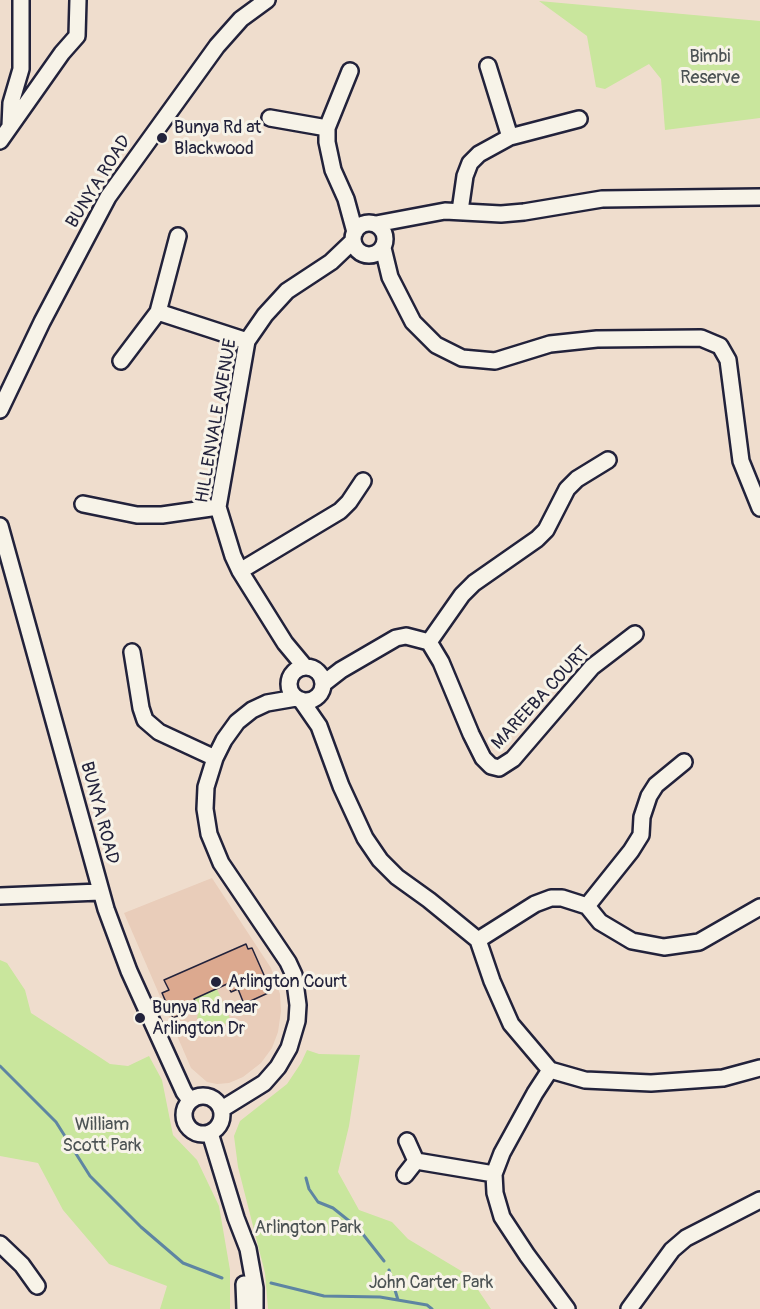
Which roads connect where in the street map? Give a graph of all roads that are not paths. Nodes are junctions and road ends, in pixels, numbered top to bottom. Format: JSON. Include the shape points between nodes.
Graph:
{"nodes":[{"id":1,"x":21,"y":0,"type":"edge"},
{"id":2,"x":78,"y":0,"type":"edge"},
{"id":3,"x":267,"y":0,"type":"edge"},
{"id":4,"x":488,"y":66,"type":"dead end"},
{"id":5,"x":350,"y":71,"type":"dead end"},
{"id":6,"x":270,"y":118,"type":"dead end"},
{"id":7,"x":579,"y":118,"type":"dead end"},
{"id":8,"x":10,"y":126,"type":"junction"},
{"id":9,"x":327,"y":128,"type":"junction"},
{"id":10,"x":510,"y":137,"type":"junction"},
{"id":11,"x":0,"y":141,"type":"edge"},
{"id":12,"x":760,"y":197,"type":"edge"},
{"id":13,"x":460,"y":211,"type":"junction"},
{"id":14,"x":178,"y":236,"type":"dead end"},
{"id":15,"x":368,"y":239,"type":"junction"},
{"id":16,"x":158,"y":312,"type":"junction"},
{"id":17,"x":247,"y":341,"type":"junction"},
{"id":18,"x":121,"y":361,"type":"dead end"},
{"id":19,"x":0,"y":410,"type":"edge"},
{"id":20,"x":609,"y":460,"type":"dead end"},
{"id":21,"x":363,"y":481,"type":"dead end"},
{"id":22,"x":83,"y":504,"type":"dead end"},
{"id":23,"x":219,"y":507,"type":"junction"},
{"id":24,"x":760,"y":508,"type":"edge"},
{"id":25,"x":0,"y":526,"type":"edge"},
{"id":26,"x":240,"y":571,"type":"junction"},
{"id":27,"x":635,"y":634,"type":"dead end"},
{"id":28,"x":429,"y":642,"type":"junction"},
{"id":29,"x":132,"y":652,"type":"dead end"},
{"id":30,"x":307,"y":679,"type":"junction"},
{"id":31,"x":298,"y":699,"type":"junction"},
{"id":32,"x":267,"y":703,"type":"junction"},
{"id":33,"x":319,"y":726,"type":"junction"},
{"id":34,"x":215,"y":758,"type":"junction"},
{"id":35,"x":684,"y":762,"type":"dead end"},
{"id":36,"x":100,"y":892,"type":"junction"},
{"id":37,"x":0,"y":896,"type":"edge"},
{"id":38,"x":587,"y":906,"type":"junction"},
{"id":39,"x":760,"y":907,"type":"edge"},
{"id":40,"x":478,"y":940,"type":"junction"},
{"id":41,"x":760,"y":1068,"type":"edge"},
{"id":42,"x":550,"y":1070,"type":"junction"},
{"id":43,"x":190,"y":1100,"type":"junction"},
{"id":44,"x":222,"y":1109,"type":"junction"},
{"id":45,"x":210,"y":1133,"type":"junction"},
{"id":46,"x":407,"y":1141,"type":"dead end"},
{"id":47,"x":416,"y":1161,"type":"junction"},
{"id":48,"x":494,"y":1174,"type":"junction"},
{"id":49,"x":405,"y":1175,"type":"dead end"},
{"id":50,"x":760,"y":1200,"type":"edge"},
{"id":51,"x":236,"y":1218,"type":"junction"},
{"id":52,"x":0,"y":1244,"type":"edge"},
{"id":53,"x":37,"y":1286,"type":"dead end"},
{"id":54,"x":244,"y":1309,"type":"edge"},
{"id":55,"x":255,"y":1309,"type":"edge"},
{"id":56,"x":567,"y":1309,"type":"edge"},
{"id":57,"x":629,"y":1309,"type":"edge"}],
"edges":[{"from":1,"to":8,"type":"street","via":[[21,69],[11,103]]},
{"from":2,"to":8,"type":"street","via":[[76,36]]},
{"from":3,"to":19,"type":"street","name":"BUNYA ROAD","via":[[241,19],[217,46],[108,197]]},
{"from":4,"to":10,"type":"street"},
{"from":5,"to":9,"type":"street"},
{"from":6,"to":9,"type":"street"},
{"from":7,"to":10,"type":"street"},
{"from":8,"to":11,"type":"street"},
{"from":9,"to":15,"type":"street","via":[[328,154],[338,184]]},
{"from":10,"to":13,"type":"street","via":[[488,147],[470,163]]},
{"from":12,"to":13,"type":"street","name":"HILLENVALE AVENUE","via":[[602,199],[501,214]]},
{"from":13,"to":15,"type":"street","name":"HILLENVALE AVENUE","via":[[412,217]]},
{"from":14,"to":16,"type":"street"},
{"from":15,"to":17,"type":"street","name":"HILLENVALE AVENUE","via":[[287,291]]},
{"from":15,"to":24,"type":"street","via":[[421,332],[462,358],[495,361],[550,344],[597,339],[701,338],[720,346],[728,360],[741,461]]},
{"from":16,"to":17,"type":"street"},
{"from":16,"to":18,"type":"street"},
{"from":17,"to":23,"type":"street","name":"HILLENVALE AVENUE"},
{"from":20,"to":28,"type":"street","via":[[567,489],[546,530],[537,539],[462,595]]},
{"from":21,"to":26,"type":"street","via":[[340,511]]},
{"from":22,"to":23,"type":"street","via":[[162,515]]},
{"from":23,"to":26,"type":"street","name":"HILLENVALE AVENUE"},
{"from":25,"to":36,"type":"street","name":"BUNYA ROAD"},
{"from":26,"to":30,"type":"street","name":"HILLENVALE AVENUE"},
{"from":27,"to":28,"type":"street","name":"MAREEBA COURT","via":[[592,667],[513,759],[499,768],[483,758]]},
{"from":28,"to":30,"type":"street","via":[[406,636],[396,638],[341,670]]},
{"from":29,"to":34,"type":"street","via":[[146,720],[159,732]]},
{"from":30,"to":31,"type":"street","name":"HILLENVALE AVENUE","via":[[292,694]]},
{"from":30,"to":31,"type":"street","via":[[310,701]]},
{"from":30,"to":32,"type":"street"},
{"from":30,"to":33,"type":"street"},
{"from":31,"to":32,"type":"street"},
{"from":31,"to":33,"type":"street"},
{"from":32,"to":34,"type":"street","via":[[237,722]]},
{"from":33,"to":40,"type":"street","via":[[364,838],[380,860]]},
{"from":34,"to":44,"type":"street","via":[[206,786],[209,834],[221,863],[288,962],[298,1005],[289,1048],[278,1067],[264,1083]]},
{"from":35,"to":38,"type":"street","via":[[648,796],[641,835]]},
{"from":36,"to":37,"type":"street"},
{"from":36,"to":43,"type":"street","name":"BUNYA ROAD","via":[[129,971]]},
{"from":38,"to":39,"type":"street","via":[[600,922],[624,937],[664,947],[699,942]]},
{"from":38,"to":40,"type":"street","via":[[551,898]]},
{"from":40,"to":42,"type":"street","via":[[511,1024]]},
{"from":41,"to":42,"type":"street","via":[[723,1078],[651,1083],[585,1080]]},
{"from":42,"to":48,"type":"street"},
{"from":43,"to":44,"type":"street","via":[[208,1096]]},
{"from":43,"to":45,"type":"street","via":[[184,1110],[185,1122],[198,1134]]},
{"from":44,"to":45,"type":"street","via":[[222,1121]]},
{"from":45,"to":51,"type":"street"},
{"from":46,"to":47,"type":"street"},
{"from":47,"to":48,"type":"street"},
{"from":47,"to":49,"type":"street"},
{"from":48,"to":56,"type":"street","via":[[502,1217]]},
{"from":50,"to":57,"type":"street","via":[[686,1238],[672,1250]]},
{"from":51,"to":54,"type":"street"},
{"from":51,"to":55,"type":"street","via":[[248,1248]]},
{"from":52,"to":53,"type":"street"}]}
